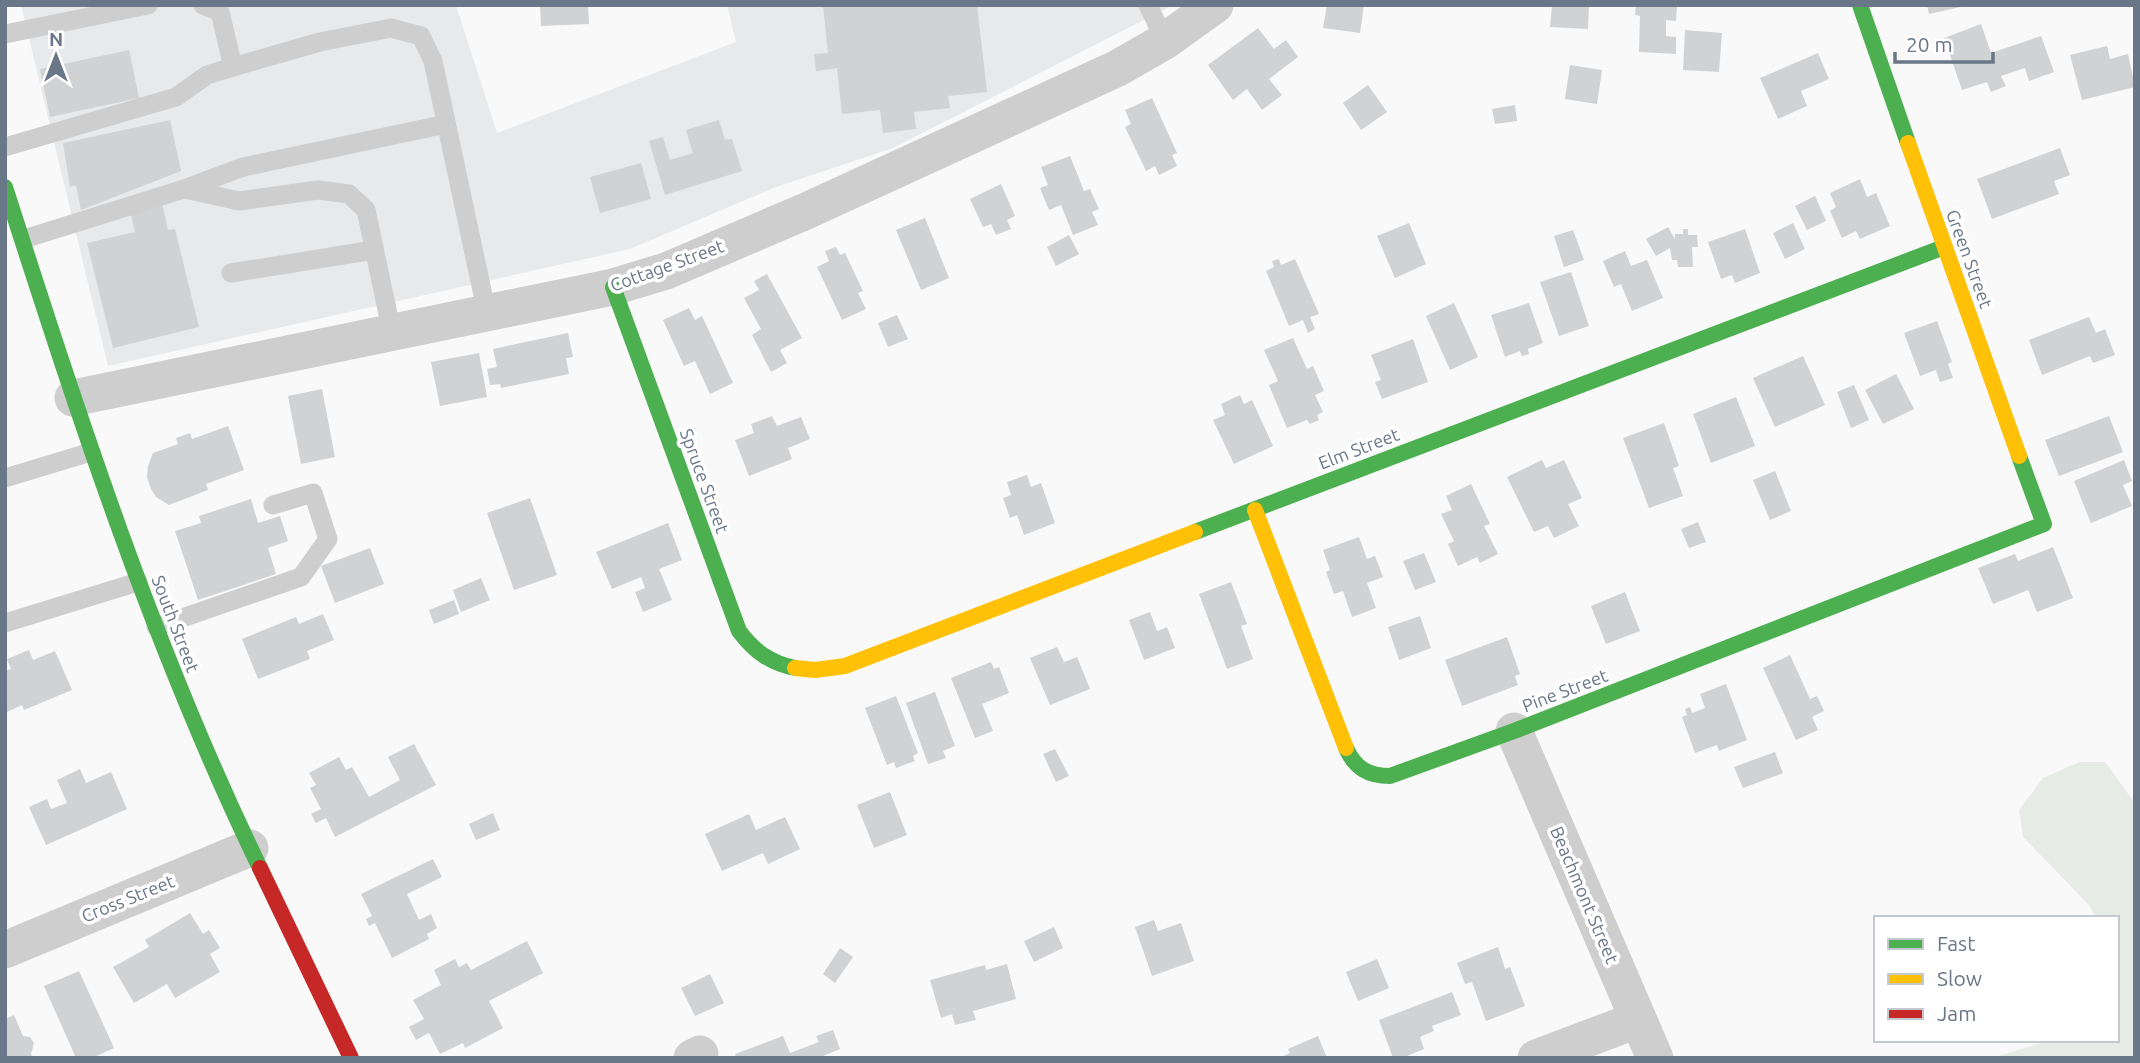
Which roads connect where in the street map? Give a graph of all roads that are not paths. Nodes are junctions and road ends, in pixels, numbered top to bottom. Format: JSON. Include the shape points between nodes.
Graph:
{"nodes":[{"id":1,"x":148,"y":5,"type":"edge"},
{"id":2,"x":203,"y":5,"type":"edge"},
{"id":3,"x":1148,"y":5,"type":"edge"},
{"id":4,"x":1216,"y":5,"type":"edge"},
{"id":5,"x":1860,"y":5,"type":"edge"},
{"id":6,"x":5,"y":34,"type":"edge"},
{"id":7,"x":1165,"y":41,"type":"junction"},
{"id":8,"x":233,"y":67,"type":"junction"},
{"id":9,"x":446,"y":124,"type":"junction"},
{"id":10,"x":5,"y":147,"type":"edge"},
{"id":11,"x":5,"y":187,"type":"edge"},
{"id":12,"x":184,"y":189,"type":"junction"},
{"id":13,"x":24,"y":239,"type":"junction"},
{"id":14,"x":1944,"y":247,"type":"junction"},
{"id":15,"x":374,"y":250,"type":"junction"},
{"id":16,"x":231,"y":273,"type":"dead end"},
{"id":17,"x":613,"y":288,"type":"junction"},
{"id":18,"x":487,"y":314,"type":"junction"},
{"id":19,"x":392,"y":333,"type":"junction"},
{"id":20,"x":73,"y":398,"type":"junction"},
{"id":21,"x":91,"y":452,"type":"junction"},
{"id":22,"x":5,"y":478,"type":"edge"},
{"id":23,"x":273,"y":505,"type":"dead end"},
{"id":24,"x":1255,"y":510,"type":"junction"},
{"id":25,"x":2045,"y":524,"type":"joint"},
{"id":26,"x":138,"y":582,"type":"junction"},
{"id":27,"x":5,"y":623,"type":"edge"},
{"id":28,"x":156,"y":627,"type":"junction"},
{"id":29,"x":785,"y":667,"type":"joint"},
{"id":30,"x":1514,"y":731,"type":"junction"},
{"id":31,"x":250,"y":848,"type":"junction"},
{"id":32,"x":5,"y":950,"type":"edge"},
{"id":33,"x":1637,"y":1020,"type":"junction"},
{"id":34,"x":351,"y":1058,"type":"edge"},
{"id":35,"x":1536,"y":1058,"type":"edge"},
{"id":36,"x":1655,"y":1058,"type":"edge"}],
"edges":[{"from":1,"to":6,"type":"lane"},
{"from":2,"to":8,"type":"lane","via":[[220,12]]},
{"from":3,"to":7,"type":"lane"},
{"from":4,"to":7,"type":"street","name":"Cottage Street"},
{"from":5,"to":14,"type":"street","name":"Green Street"},
{"from":7,"to":17,"type":"street","name":"Cottage Street","via":[[1118,68],[804,212],[666,271]]},
{"from":8,"to":9,"type":"lane","via":[[391,28],[421,36],[433,61]]},
{"from":8,"to":10,"type":"lane","via":[[206,75],[176,96]]},
{"from":9,"to":12,"type":"lane","via":[[243,167]]},
{"from":9,"to":18,"type":"lane"},
{"from":11,"to":13,"type":"street","name":"South Street"},
{"from":12,"to":13,"type":"lane"},
{"from":12,"to":15,"type":"lane","via":[[239,201],[318,190],[349,194],[366,210]]},
{"from":13,"to":20,"type":"street","name":"South Street"},
{"from":14,"to":24,"type":"street","name":"Elm Street"},
{"from":14,"to":25,"type":"street","name":"Green Street"},
{"from":15,"to":16,"type":"lane"},
{"from":15,"to":19,"type":"lane"},
{"from":17,"to":18,"type":"street","name":"Cottage Street"},
{"from":17,"to":29,"type":"street","name":"Spruce Street","via":[[732,614],[757,653]]},
{"from":18,"to":19,"type":"street","name":"Cottage Street"},
{"from":19,"to":20,"type":"street","name":"Cottage Street"},
{"from":20,"to":21,"type":"street","name":"South Street"},
{"from":21,"to":22,"type":"lane"},
{"from":21,"to":26,"type":"street","name":"South Street"},
{"from":23,"to":28,"type":"lane","via":[[313,493],[328,539],[301,577]]},
{"from":24,"to":29,"type":"street","name":"Elm Street","via":[[845,666],[814,671]]},
{"from":24,"to":30,"type":"street","name":"Pine Street","via":[[1347,751],[1364,773],[1390,776]]},
{"from":25,"to":30,"type":"street","name":"Pine Street"},
{"from":26,"to":27,"type":"lane"},
{"from":26,"to":28,"type":"street","name":"South Street"},
{"from":28,"to":31,"type":"street","name":"South Street"},
{"from":30,"to":33,"type":"street","name":"Beachmont Street"},
{"from":31,"to":32,"type":"street","name":"Cross Street"},
{"from":31,"to":34,"type":"street","name":"South Street"},
{"from":33,"to":35,"type":"street"},
{"from":33,"to":36,"type":"street","name":"Beachmont Street"}]}
